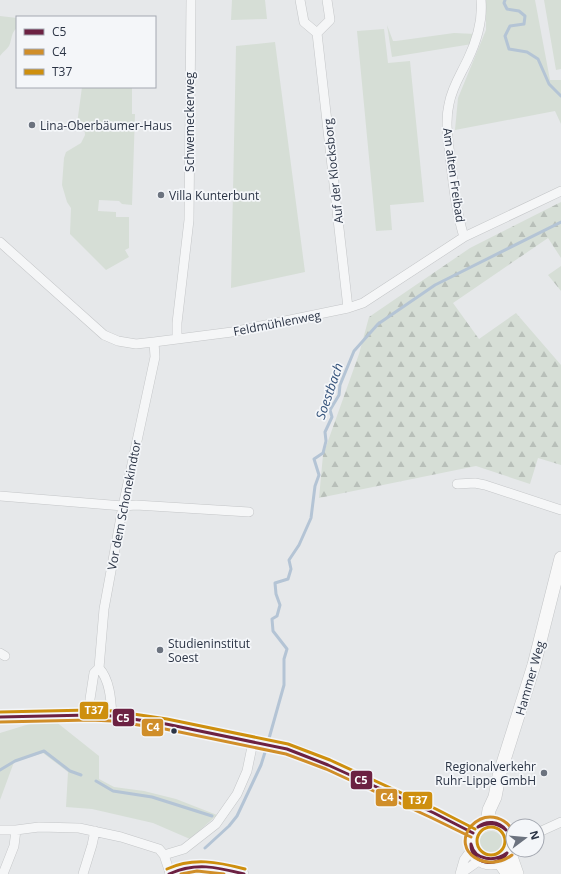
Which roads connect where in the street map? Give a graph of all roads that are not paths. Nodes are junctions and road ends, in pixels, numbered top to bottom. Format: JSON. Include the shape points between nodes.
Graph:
{"nodes":[{"id":1,"x":191,"y":0,"type":"edge"},
{"id":2,"x":300,"y":0,"type":"edge"},
{"id":3,"x":327,"y":0,"type":"edge"},
{"id":4,"x":481,"y":0,"type":"edge"},
{"id":5,"x":318,"y":33,"type":"junction"},
{"id":6,"x":561,"y":191,"type":"edge"},
{"id":7,"x":464,"y":237,"type":"junction"},
{"id":8,"x":0,"y":242,"type":"edge"},
{"id":9,"x":348,"y":308,"type":"junction"},
{"id":10,"x":177,"y":339,"type":"junction"},
{"id":11,"x":154,"y":342,"type":"junction"},
{"id":12,"x":457,"y":484,"type":"dead end"},
{"id":13,"x":0,"y":496,"type":"edge"},
{"id":14,"x":123,"y":506,"type":"junction"},
{"id":15,"x":561,"y":510,"type":"edge"},
{"id":16,"x":250,"y":512,"type":"dead end"},
{"id":17,"x":561,"y":558,"type":"edge"},
{"id":18,"x":99,"y":668,"type":"junction"},
{"id":19,"x":90,"y":715,"type":"junction"},
{"id":20,"x":112,"y":716,"type":"junction"},
{"id":21,"x":0,"y":717,"type":"edge"},
{"id":22,"x":256,"y":743,"type":"junction"},
{"id":23,"x":561,"y":822,"type":"edge"},
{"id":24,"x":494,"y":824,"type":"junction"},
{"id":25,"x":545,"y":829,"type":"edge"},
{"id":26,"x":0,"y":830,"type":"edge"},
{"id":27,"x":16,"y":830,"type":"junction"},
{"id":28,"x":505,"y":830,"type":"edge"},
{"id":29,"x":94,"y":831,"type":"junction"},
{"id":30,"x":473,"y":833,"type":"junction"},
{"id":31,"x":472,"y":850,"type":"junction"},
{"id":32,"x":164,"y":856,"type":"junction"},
{"id":33,"x":505,"y":857,"type":"edge"},
{"id":34,"x":514,"y":858,"type":"edge"},
{"id":35,"x":480,"y":860,"type":"junction"},
{"id":36,"x":499,"y":861,"type":"junction"},
{"id":37,"x":170,"y":873,"type":"edge"},
{"id":38,"x":239,"y":873,"type":"edge"},
{"id":39,"x":3,"y":874,"type":"edge"},
{"id":40,"x":83,"y":874,"type":"edge"},
{"id":41,"x":460,"y":874,"type":"edge"},
{"id":42,"x":508,"y":874,"type":"edge"},
{"id":43,"x":518,"y":874,"type":"edge"}],
"edges":[{"from":1,"to":10,"type":"street","name":"Schwemeckerweg","via":[[189,220]]},
{"from":2,"to":5,"type":"street","via":[[304,22]]},
{"from":3,"to":5,"type":"street","via":[[330,20]]},
{"from":4,"to":7,"type":"street","name":"Am alten Freibad","via":[[479,32],[456,82],[449,104],[447,127],[452,181]]},
{"from":5,"to":9,"type":"street","name":"Auf der Klocksborg"},
{"from":6,"to":7,"type":"street","name":"Feldmühlenweg"},
{"from":7,"to":9,"type":"street","name":"Feldmühlenweg","via":[[363,303]]},
{"from":8,"to":11,"type":"street","name":"Feldmühlenweg","via":[[104,335],[136,344]]},
{"from":9,"to":10,"type":"street","name":"Feldmühlenweg","via":[[232,332]]},
{"from":10,"to":11,"type":"street","name":"Feldmühlenweg"},
{"from":11,"to":14,"type":"street","name":"Vor dem Schonekindtor","via":[[156,357]]},
{"from":12,"to":15,"type":"street","via":[[485,485]]},
{"from":13,"to":14,"type":"street"},
{"from":14,"to":16,"type":"street"},
{"from":14,"to":18,"type":"street","name":"Vor dem Schonekindtor","via":[[104,609]]},
{"from":17,"to":24,"type":"street","name":"Hammer Weg","via":[[534,666],[499,776],[495,797],[499,811]]},
{"from":18,"to":19,"type":"street","name":"Vor dem Schonekindtor","via":[[94,673]]},
{"from":18,"to":20,"type":"street","name":"Vor dem Schonekindtor","via":[[104,674]]},
{"from":19,"to":20,"type":"street"},
{"from":19,"to":21,"type":"street"},
{"from":20,"to":22,"type":"street","via":[[166,724]]},
{"from":22,"to":30,"type":"street","via":[[300,753]]},
{"from":22,"to":32,"type":"street","via":[[237,794],[216,824],[184,849]]},
{"from":23,"to":25,"type":"street"},
{"from":24,"to":28,"type":"street"},
{"from":24,"to":30,"type":"street","via":[[476,828]]},
{"from":26,"to":27,"type":"street"},
{"from":27,"to":29,"type":"street","via":[[39,827]]},
{"from":27,"to":39,"type":"street","via":[[14,846]]},
{"from":29,"to":32,"type":"street","via":[[145,844],[159,849]]},
{"from":29,"to":40,"type":"street"},
{"from":30,"to":31,"type":"street"},
{"from":31,"to":35,"type":"street"},
{"from":31,"to":41,"type":"street","via":[[464,860]]},
{"from":32,"to":37,"type":"street"},
{"from":33,"to":36,"type":"street"},
{"from":34,"to":43,"type":"street"},
{"from":35,"to":36,"type":"street","via":[[488,863]]},
{"from":35,"to":41,"type":"street"},
{"from":36,"to":42,"type":"street"},
{"from":37,"to":38,"type":"street","via":[[185,867],[204,865]]}]}
